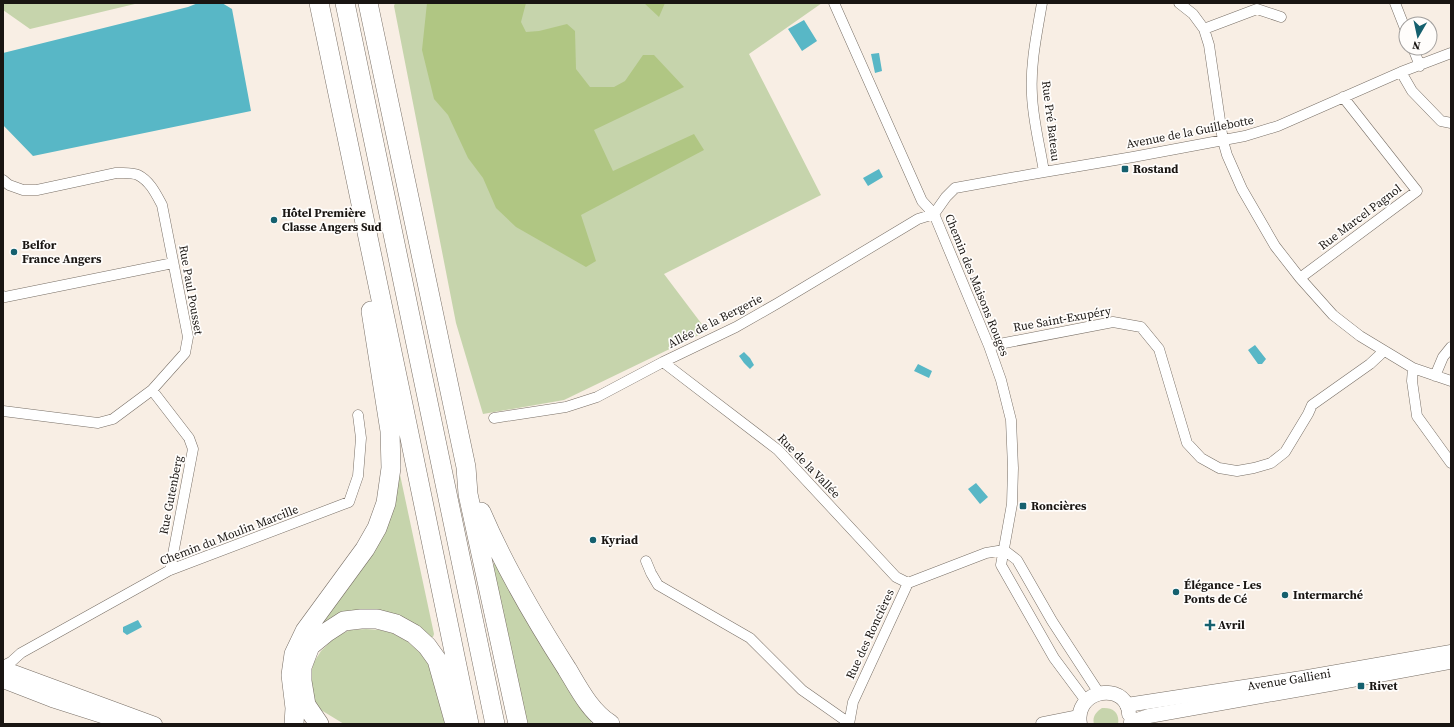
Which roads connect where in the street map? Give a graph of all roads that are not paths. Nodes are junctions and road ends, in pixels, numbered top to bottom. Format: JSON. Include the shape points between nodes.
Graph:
{"nodes":[{"id":1,"x":319,"y":3,"type":"edge"},
{"id":2,"x":345,"y":3,"type":"edge"},
{"id":3,"x":368,"y":3,"type":"edge"},
{"id":4,"x":834,"y":3,"type":"edge"},
{"id":5,"x":1042,"y":3,"type":"edge"},
{"id":6,"x":1179,"y":3,"type":"edge"},
{"id":7,"x":1395,"y":3,"type":"edge"},
{"id":8,"x":1400,"y":16,"type":"edge"},
{"id":9,"x":1281,"y":17,"type":"dead end"},
{"id":10,"x":1204,"y":30,"type":"junction"},
{"id":11,"x":1451,"y":53,"type":"edge"},
{"id":12,"x":1416,"y":56,"type":"edge"},
{"id":13,"x":1420,"y":66,"type":"junction"},
{"id":14,"x":1401,"y":72,"type":"junction"},
{"id":15,"x":1344,"y":97,"type":"junction"},
{"id":16,"x":1451,"y":123,"type":"edge"},
{"id":17,"x":1223,"y":141,"type":"junction"},
{"id":18,"x":1044,"y":172,"type":"junction"},
{"id":19,"x":3,"y":180,"type":"edge"},
{"id":20,"x":358,"y":194,"type":"junction"},
{"id":21,"x":934,"y":214,"type":"junction"},
{"id":22,"x":173,"y":263,"type":"junction"},
{"id":23,"x":1300,"y":278,"type":"junction"},
{"id":24,"x":3,"y":296,"type":"edge"},
{"id":25,"x":989,"y":346,"type":"junction"},
{"id":26,"x":1451,"y":347,"type":"edge"},
{"id":27,"x":1384,"y":351,"type":"junction"},
{"id":28,"x":663,"y":362,"type":"junction"},
{"id":29,"x":1413,"y":368,"type":"junction"},
{"id":30,"x":1435,"y":376,"type":"junction"},
{"id":31,"x":1451,"y":381,"type":"edge"},
{"id":32,"x":152,"y":390,"type":"junction"},
{"id":33,"x":3,"y":411,"type":"edge"},
{"id":34,"x":358,"y":415,"type":"dead end"},
{"id":35,"x":494,"y":418,"type":"dead end"},
{"id":36,"x":1451,"y":463,"type":"edge"},
{"id":37,"x":466,"y":467,"type":"junction"},
{"id":38,"x":1004,"y":550,"type":"junction"},
{"id":39,"x":646,"y":560,"type":"dead end"},
{"id":40,"x":170,"y":570,"type":"junction"},
{"id":41,"x":908,"y":583,"type":"junction"},
{"id":42,"x":1451,"y":652,"type":"edge"},
{"id":43,"x":1451,"y":661,"type":"edge"},
{"id":44,"x":3,"y":667,"type":"edge"},
{"id":45,"x":3,"y":681,"type":"edge"},
{"id":46,"x":1099,"y":693,"type":"junction"},
{"id":47,"x":1086,"y":701,"type":"junction"},
{"id":48,"x":1127,"y":704,"type":"junction"},
{"id":49,"x":1079,"y":720,"type":"edge"},
{"id":50,"x":849,"y":723,"type":"edge"},
{"id":51,"x":1131,"y":723,"type":"edge"},
{"id":52,"x":127,"y":724,"type":"edge"},
{"id":53,"x":155,"y":724,"type":"edge"},
{"id":54,"x":294,"y":724,"type":"edge"},
{"id":55,"x":319,"y":724,"type":"edge"},
{"id":56,"x":455,"y":724,"type":"edge"},
{"id":57,"x":469,"y":724,"type":"edge"},
{"id":58,"x":495,"y":724,"type":"edge"},
{"id":59,"x":518,"y":724,"type":"edge"},
{"id":60,"x":610,"y":724,"type":"edge"},
{"id":61,"x":1043,"y":724,"type":"edge"}],
"edges":[{"from":1,"to":20,"type":"highway"},
{"from":2,"to":58,"type":"highway"},
{"from":3,"to":37,"type":"highway"},
{"from":4,"to":21,"type":"street","name":"Chemin des Maisons Rouges","via":[[922,201]]},
{"from":5,"to":18,"type":"street","name":"Rue Pré Bateau","via":[[1032,71],[1032,95]]},
{"from":6,"to":10,"type":"street","via":[[1193,14]]},
{"from":7,"to":8,"type":"street"},
{"from":9,"to":10,"type":"street","via":[[1257,9]]},
{"from":10,"to":17,"type":"street","via":[[1209,45]]},
{"from":11,"to":13,"type":"street","name":"Avenue de la Guillebotte"},
{"from":12,"to":13,"type":"street"},
{"from":13,"to":14,"type":"street","name":"Avenue de la Guillebotte"},
{"from":14,"to":15,"type":"street","name":"Avenue de la Guillebotte"},
{"from":14,"to":16,"type":"street","via":[[1412,91],[1441,121]]},
{"from":15,"to":17,"type":"street","name":"Avenue de la Guillebotte","via":[[1278,126]]},
{"from":15,"to":23,"type":"street","name":"Rue Marcel Pagnol","via":[[1417,191]]},
{"from":17,"to":18,"type":"street","name":"Avenue de la Guillebotte"},
{"from":17,"to":23,"type":"street","via":[[1242,189],[1275,246]]},
{"from":18,"to":21,"type":"street","name":"Avenue de la Guillebotte","via":[[955,188]]},
{"from":19,"to":22,"type":"street","name":"Rue Paul Pousset","via":[[23,190],[37,190],[116,173],[138,175],[153,188],[162,205]]},
{"from":20,"to":54,"type":"highway","via":[[371,317],[390,431],[391,468],[386,503],[377,528],[355,564],[305,631],[294,654],[291,675],[296,708]]},
{"from":20,"to":57,"type":"highway"},
{"from":21,"to":25,"type":"street","name":"Chemin des Maisons Rouges"},
{"from":21,"to":28,"type":"street","name":"Allée de la Bergerie","via":[[918,219],[736,327]]},
{"from":22,"to":24,"type":"street"},
{"from":22,"to":32,"type":"street","name":"Rue Paul Pousset","via":[[188,337],[185,353]]},
{"from":23,"to":27,"type":"street","via":[[1333,315]]},
{"from":25,"to":27,"type":"street","name":"Rue Saint-Exupéry","via":[[1113,322],[1141,327],[1159,349],[1187,443],[1202,458],[1219,468],[1238,471],[1271,463],[1286,452],[1312,405]]},
{"from":25,"to":38,"type":"street","name":"Chemin des Maisons Rouges","via":[[1011,420],[1012,504]]},
{"from":26,"to":30,"type":"street","via":[[1443,357]]},
{"from":27,"to":29,"type":"street"},
{"from":28,"to":35,"type":"street","name":"Allée de la Bergerie","via":[[597,396],[566,407]]},
{"from":28,"to":41,"type":"street","name":"Rue de la Vallée","via":[[778,450],[896,577]]},
{"from":29,"to":30,"type":"street"},
{"from":29,"to":36,"type":"street","via":[[1412,381],[1417,416]]},
{"from":30,"to":31,"type":"street"},
{"from":32,"to":33,"type":"street","name":"Rue Paul Pousset","via":[[113,419],[98,423]]},
{"from":32,"to":40,"type":"street","name":"Rue Gutenberg","via":[[189,438],[193,448]]},
{"from":34,"to":40,"type":"street","name":"Chemin du Moulin Marcille","via":[[361,438],[358,476],[349,502]]},
{"from":37,"to":59,"type":"highway","via":[[468,494]]},
{"from":37,"to":60,"type":"highway","via":[[497,549],[591,708]]},
{"from":38,"to":41,"type":"street","name":"Rue des Roncières","via":[[986,553]]},
{"from":38,"to":46,"type":"street","via":[[1017,560],[1052,621]]},
{"from":38,"to":47,"type":"street","name":"Chemin des Maisons Rouges","via":[[1001,565],[1054,658]]},
{"from":39,"to":50,"type":"street","via":[[658,584],[750,638],[802,690]]},
{"from":40,"to":44,"type":"street","name":"Chemin du Moulin Marcille","via":[[21,653]]},
{"from":41,"to":50,"type":"street","name":"Rue des Roncières","via":[[853,702]]},
{"from":42,"to":48,"type":"main road","name":"Avenue Gallieni","via":[[1302,678]]},
{"from":43,"to":51,"type":"main road","name":"Avenue Gallieni","via":[[1149,716]]},
{"from":44,"to":53,"type":"main road"},
{"from":45,"to":52,"type":"main road"},
{"from":46,"to":47,"type":"main road"},
{"from":46,"to":48,"type":"main road","via":[[1116,695]]},
{"from":47,"to":49,"type":"main road"},
{"from":48,"to":51,"type":"main road"},
{"from":49,"to":61,"type":"main road"},
{"from":55,"to":56,"type":"highway","via":[[306,705],[302,682],[302,667],[310,646],[344,621],[361,619],[377,619],[396,624],[414,634],[427,646],[437,660]]}]}
